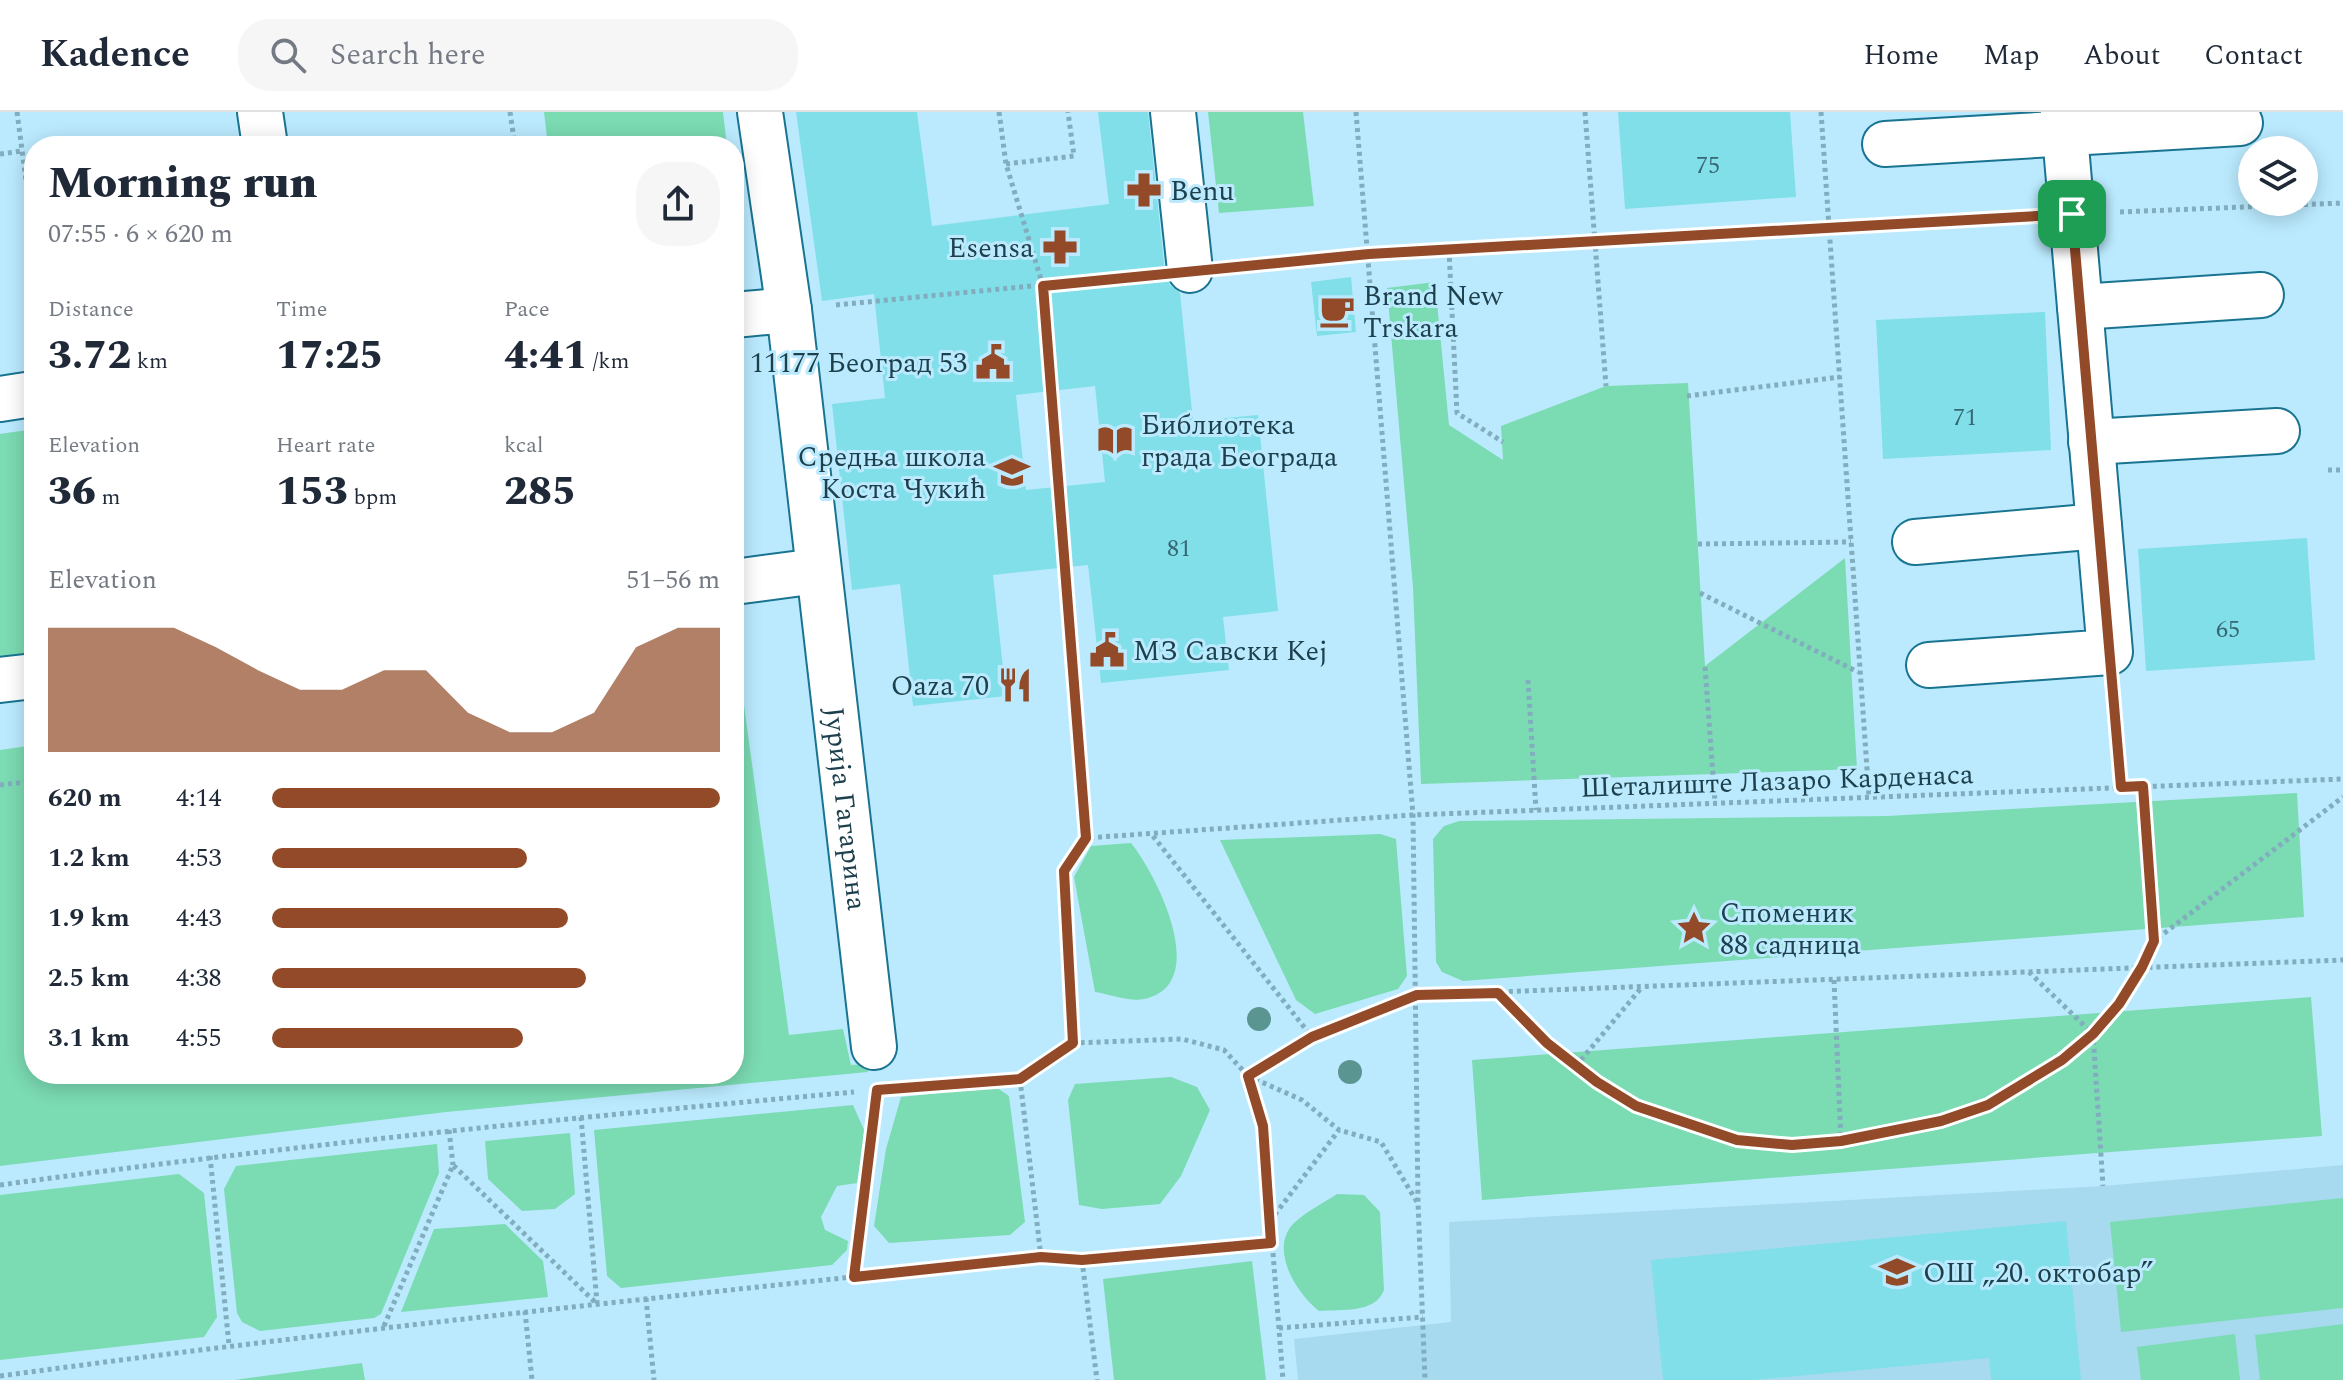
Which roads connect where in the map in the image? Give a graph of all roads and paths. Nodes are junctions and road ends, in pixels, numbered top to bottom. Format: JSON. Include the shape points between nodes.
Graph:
{"nodes":[{"id":1,"x":17,"y":112,"type":"edge"},
{"id":2,"x":510,"y":112,"type":"edge"},
{"id":3,"x":760,"y":112,"type":"edge"},
{"id":4,"x":999,"y":112,"type":"edge"},
{"id":5,"x":1068,"y":112,"type":"edge"},
{"id":6,"x":1173,"y":112,"type":"edge"},
{"id":7,"x":1356,"y":112,"type":"edge"},
{"id":8,"x":1585,"y":112,"type":"edge"},
{"id":9,"x":1821,"y":112,"type":"edge"},
{"id":10,"x":2064,"y":123,"type":"edge"},
{"id":11,"x":2240,"y":123,"type":"dead end"},
{"id":12,"x":514,"y":136,"type":"edge"},
{"id":13,"x":1885,"y":144,"type":"dead end"},
{"id":14,"x":22,"y":151,"type":"junction"},
{"id":15,"x":0,"y":154,"type":"edge"},
{"id":16,"x":1006,"y":164,"type":"junction"},
{"id":17,"x":24,"y":168,"type":"edge"},
{"id":18,"x":2343,"y":203,"type":"edge"},
{"id":19,"x":2072,"y":214,"type":"junction"},
{"id":20,"x":1830,"y":228,"type":"junction"},
{"id":21,"x":1596,"y":241,"type":"junction"},
{"id":22,"x":1449,"y":250,"type":"junction"},
{"id":23,"x":1369,"y":254,"type":"junction"},
{"id":24,"x":1190,"y":270,"type":"junction"},
{"id":25,"x":1043,"y":286,"type":"junction"},
{"id":26,"x":2261,"y":295,"type":"dead end"},
{"id":27,"x":2080,"y":307,"type":"junction"},
{"id":28,"x":789,"y":310,"type":"junction"},
{"id":29,"x":744,"y":314,"type":"edge"},
{"id":30,"x":1840,"y":377,"type":"junction"},
{"id":31,"x":1606,"y":386,"type":"dead end"},
{"id":32,"x":1687,"y":396,"type":"dead end"},
{"id":33,"x":2277,"y":431,"type":"dead end"},
{"id":34,"x":1503,"y":442,"type":"dead end"},
{"id":35,"x":2091,"y":442,"type":"junction"},
{"id":36,"x":2328,"y":470,"type":"dead end"},
{"id":37,"x":2343,"y":470,"type":"edge"},
{"id":38,"x":2099,"y":526,"type":"junction"},
{"id":39,"x":1851,"y":542,"type":"junction"},
{"id":40,"x":1915,"y":542,"type":"dead end"},
{"id":41,"x":1698,"y":544,"type":"dead end"},
{"id":42,"x":817,"y":571,"type":"junction"},
{"id":43,"x":744,"y":581,"type":"edge"},
{"id":44,"x":1700,"y":593,"type":"dead end"},
{"id":45,"x":2110,"y":652,"type":"junction"},
{"id":46,"x":1929,"y":665,"type":"dead end"},
{"id":47,"x":1705,"y":667,"type":"dead end"},
{"id":48,"x":1858,"y":672,"type":"junction"},
{"id":49,"x":24,"y":677,"type":"edge"},
{"id":50,"x":0,"y":680,"type":"edge"},
{"id":51,"x":1528,"y":680,"type":"dead end"},
{"id":52,"x":2343,"y":779,"type":"edge"},
{"id":53,"x":24,"y":782,"type":"edge"},
{"id":54,"x":0,"y":785,"type":"edge"},
{"id":55,"x":2143,"y":786,"type":"junction"},
{"id":56,"x":2121,"y":787,"type":"junction"},
{"id":57,"x":1869,"y":797,"type":"junction"},
{"id":58,"x":2343,"y":797,"type":"edge"},
{"id":59,"x":1715,"y":802,"type":"junction"},
{"id":60,"x":1536,"y":810,"type":"junction"},
{"id":61,"x":1413,"y":815,"type":"junction"},
{"id":62,"x":1153,"y":836,"type":"junction"},
{"id":63,"x":1086,"y":838,"type":"junction"},
{"id":64,"x":2154,"y":941,"type":"junction"},
{"id":65,"x":2343,"y":960,"type":"edge"},
{"id":66,"x":2142,"y":967,"type":"junction"},
{"id":67,"x":2029,"y":972,"type":"junction"},
{"id":68,"x":1834,"y":980,"type":"junction"},
{"id":69,"x":1642,"y":987,"type":"junction"},
{"id":70,"x":1498,"y":993,"type":"junction"},
{"id":71,"x":1417,"y":995,"type":"junction"},
{"id":72,"x":2093,"y":1034,"type":"junction"},
{"id":73,"x":1312,"y":1037,"type":"junction"},
{"id":74,"x":1073,"y":1043,"type":"junction"},
{"id":75,"x":874,"y":1047,"type":"dead end"},
{"id":76,"x":1576,"y":1066,"type":"junction"},
{"id":77,"x":1248,"y":1076,"type":"junction"},
{"id":78,"x":1020,"y":1079,"type":"junction"},
{"id":79,"x":877,"y":1090,"type":"junction"},
{"id":80,"x":581,"y":1117,"type":"junction"},
{"id":81,"x":449,"y":1130,"type":"junction"},
{"id":82,"x":1339,"y":1130,"type":"junction"},
{"id":83,"x":1841,"y":1141,"type":"junction"},
{"id":84,"x":210,"y":1156,"type":"junction"},
{"id":85,"x":453,"y":1165,"type":"junction"},
{"id":86,"x":0,"y":1185,"type":"edge"},
{"id":87,"x":2103,"y":1186,"type":"dead end"},
{"id":88,"x":1418,"y":1202,"type":"junction"},
{"id":89,"x":1269,"y":1222,"type":"junction"},
{"id":90,"x":1271,"y":1243,"type":"junction"},
{"id":91,"x":1041,"y":1257,"type":"junction"},
{"id":92,"x":1082,"y":1260,"type":"junction"},
{"id":93,"x":854,"y":1277,"type":"junction"},
{"id":94,"x":646,"y":1298,"type":"junction"},
{"id":95,"x":597,"y":1304,"type":"junction"},
{"id":96,"x":525,"y":1311,"type":"junction"},
{"id":97,"x":1423,"y":1317,"type":"junction"},
{"id":98,"x":384,"y":1327,"type":"junction"},
{"id":99,"x":1279,"y":1328,"type":"junction"},
{"id":100,"x":229,"y":1345,"type":"junction"},
{"id":101,"x":0,"y":1376,"type":"edge"},
{"id":102,"x":532,"y":1380,"type":"edge"},
{"id":103,"x":654,"y":1380,"type":"edge"},
{"id":104,"x":1097,"y":1380,"type":"edge"},
{"id":105,"x":1283,"y":1380,"type":"edge"},
{"id":106,"x":1425,"y":1380,"type":"edge"}],
"edges":[{"from":1,"to":14,"type":"path"},
{"from":2,"to":12,"type":"path"},
{"from":3,"to":28,"type":"street","name":"Јурија Гагарина"},
{"from":4,"to":16,"type":"path"},
{"from":5,"to":16,"type":"path","via":[[1074,156]]},
{"from":6,"to":24,"type":"street"},
{"from":7,"to":23,"type":"path"},
{"from":8,"to":21,"type":"path"},
{"from":9,"to":20,"type":"path"},
{"from":10,"to":11,"type":"street"},
{"from":10,"to":13,"type":"street"},
{"from":10,"to":19,"type":"street"},
{"from":14,"to":15,"type":"path"},
{"from":14,"to":17,"type":"path"},
{"from":16,"to":25,"type":"path"},
{"from":18,"to":19,"type":"path"},
{"from":19,"to":20,"type":"path"},
{"from":19,"to":27,"type":"street"},
{"from":20,"to":21,"type":"path"},
{"from":20,"to":30,"type":"path"},
{"from":21,"to":22,"type":"path"},
{"from":21,"to":31,"type":"path"},
{"from":22,"to":23,"type":"path"},
{"from":22,"to":34,"type":"path","via":[[1457,413]]},
{"from":23,"to":24,"type":"path"},
{"from":23,"to":61,"type":"path"},
{"from":24,"to":25,"type":"path"},
{"from":25,"to":28,"type":"path"},
{"from":25,"to":63,"type":"path"},
{"from":26,"to":27,"type":"street"},
{"from":27,"to":35,"type":"street"},
{"from":28,"to":29,"type":"street"},
{"from":28,"to":42,"type":"street","name":"Јурија Гагарина"},
{"from":30,"to":32,"type":"path"},
{"from":30,"to":39,"type":"path"},
{"from":33,"to":35,"type":"street"},
{"from":35,"to":38,"type":"street"},
{"from":36,"to":37,"type":"path"},
{"from":38,"to":40,"type":"street"},
{"from":38,"to":45,"type":"street"},
{"from":39,"to":41,"type":"path"},
{"from":39,"to":48,"type":"path"},
{"from":42,"to":43,"type":"street"},
{"from":42,"to":75,"type":"street","name":"Јурија Гагарина"},
{"from":44,"to":48,"type":"path"},
{"from":45,"to":46,"type":"street"},
{"from":45,"to":56,"type":"path"},
{"from":47,"to":59,"type":"path"},
{"from":48,"to":57,"type":"path"},
{"from":49,"to":50,"type":"street"},
{"from":51,"to":60,"type":"path"},
{"from":52,"to":55,"type":"path","name":"Шеталиште Лазаро Карденаса"},
{"from":53,"to":54,"type":"path"},
{"from":55,"to":56,"type":"path","name":"Шеталиште Лазаро Карденаса"},
{"from":55,"to":64,"type":"path"},
{"from":56,"to":57,"type":"path","name":"Шеталиште Лазаро Карденаса"},
{"from":57,"to":59,"type":"path","name":"Шеталиште Лазаро Карденаса"},
{"from":58,"to":64,"type":"path"},
{"from":59,"to":60,"type":"path","name":"Шеталиште Лазаро Карденаса"},
{"from":60,"to":61,"type":"path","name":"Шеталиште Лазаро Карденаса"},
{"from":61,"to":62,"type":"path","name":"Шеталиште Лазаро Карденаса"},
{"from":61,"to":71,"type":"path"},
{"from":62,"to":63,"type":"path","name":"Шеталиште Лазаро Карденаса"},
{"from":62,"to":73,"type":"path"},
{"from":63,"to":74,"type":"path","via":[[1064,871]]},
{"from":64,"to":66,"type":"path"},
{"from":65,"to":66,"type":"path"},
{"from":66,"to":67,"type":"path"},
{"from":66,"to":72,"type":"path"},
{"from":67,"to":68,"type":"path"},
{"from":67,"to":72,"type":"path"},
{"from":68,"to":69,"type":"path"},
{"from":68,"to":83,"type":"path"},
{"from":69,"to":70,"type":"path"},
{"from":69,"to":76,"type":"path"},
{"from":70,"to":71,"type":"path"},
{"from":70,"to":76,"type":"path"},
{"from":71,"to":73,"type":"path"},
{"from":71,"to":88,"type":"path"},
{"from":72,"to":83,"type":"path","via":[[2062,1060],[1988,1105],[1941,1121]]},
{"from":72,"to":87,"type":"path"},
{"from":73,"to":77,"type":"path"},
{"from":74,"to":77,"type":"path","via":[[1182,1039],[1224,1050]]},
{"from":74,"to":78,"type":"path"},
{"from":76,"to":83,"type":"path","via":[[1636,1106],[1737,1140],[1792,1145]]},
{"from":77,"to":82,"type":"path","via":[[1302,1100]]},
{"from":77,"to":89,"type":"path","via":[[1263,1126]]},
{"from":78,"to":79,"type":"path"},
{"from":78,"to":91,"type":"path"},
{"from":79,"to":80,"type":"path"},
{"from":79,"to":93,"type":"path"},
{"from":80,"to":81,"type":"path"},
{"from":80,"to":95,"type":"path"},
{"from":81,"to":84,"type":"path"},
{"from":81,"to":85,"type":"path"},
{"from":82,"to":88,"type":"path","via":[[1381,1142]]},
{"from":82,"to":89,"type":"path"},
{"from":84,"to":86,"type":"path"},
{"from":84,"to":100,"type":"path"},
{"from":85,"to":95,"type":"path"},
{"from":85,"to":98,"type":"path"},
{"from":88,"to":97,"type":"path"},
{"from":89,"to":90,"type":"path"},
{"from":90,"to":92,"type":"path"},
{"from":90,"to":99,"type":"path"},
{"from":91,"to":92,"type":"path"},
{"from":91,"to":93,"type":"path"},
{"from":92,"to":104,"type":"path"},
{"from":93,"to":94,"type":"path"},
{"from":94,"to":95,"type":"path"},
{"from":94,"to":103,"type":"path"},
{"from":95,"to":96,"type":"path"},
{"from":96,"to":98,"type":"path"},
{"from":96,"to":102,"type":"path"},
{"from":97,"to":99,"type":"path"},
{"from":97,"to":106,"type":"path"},
{"from":98,"to":100,"type":"path"},
{"from":99,"to":105,"type":"path"},
{"from":100,"to":101,"type":"path"}]}
